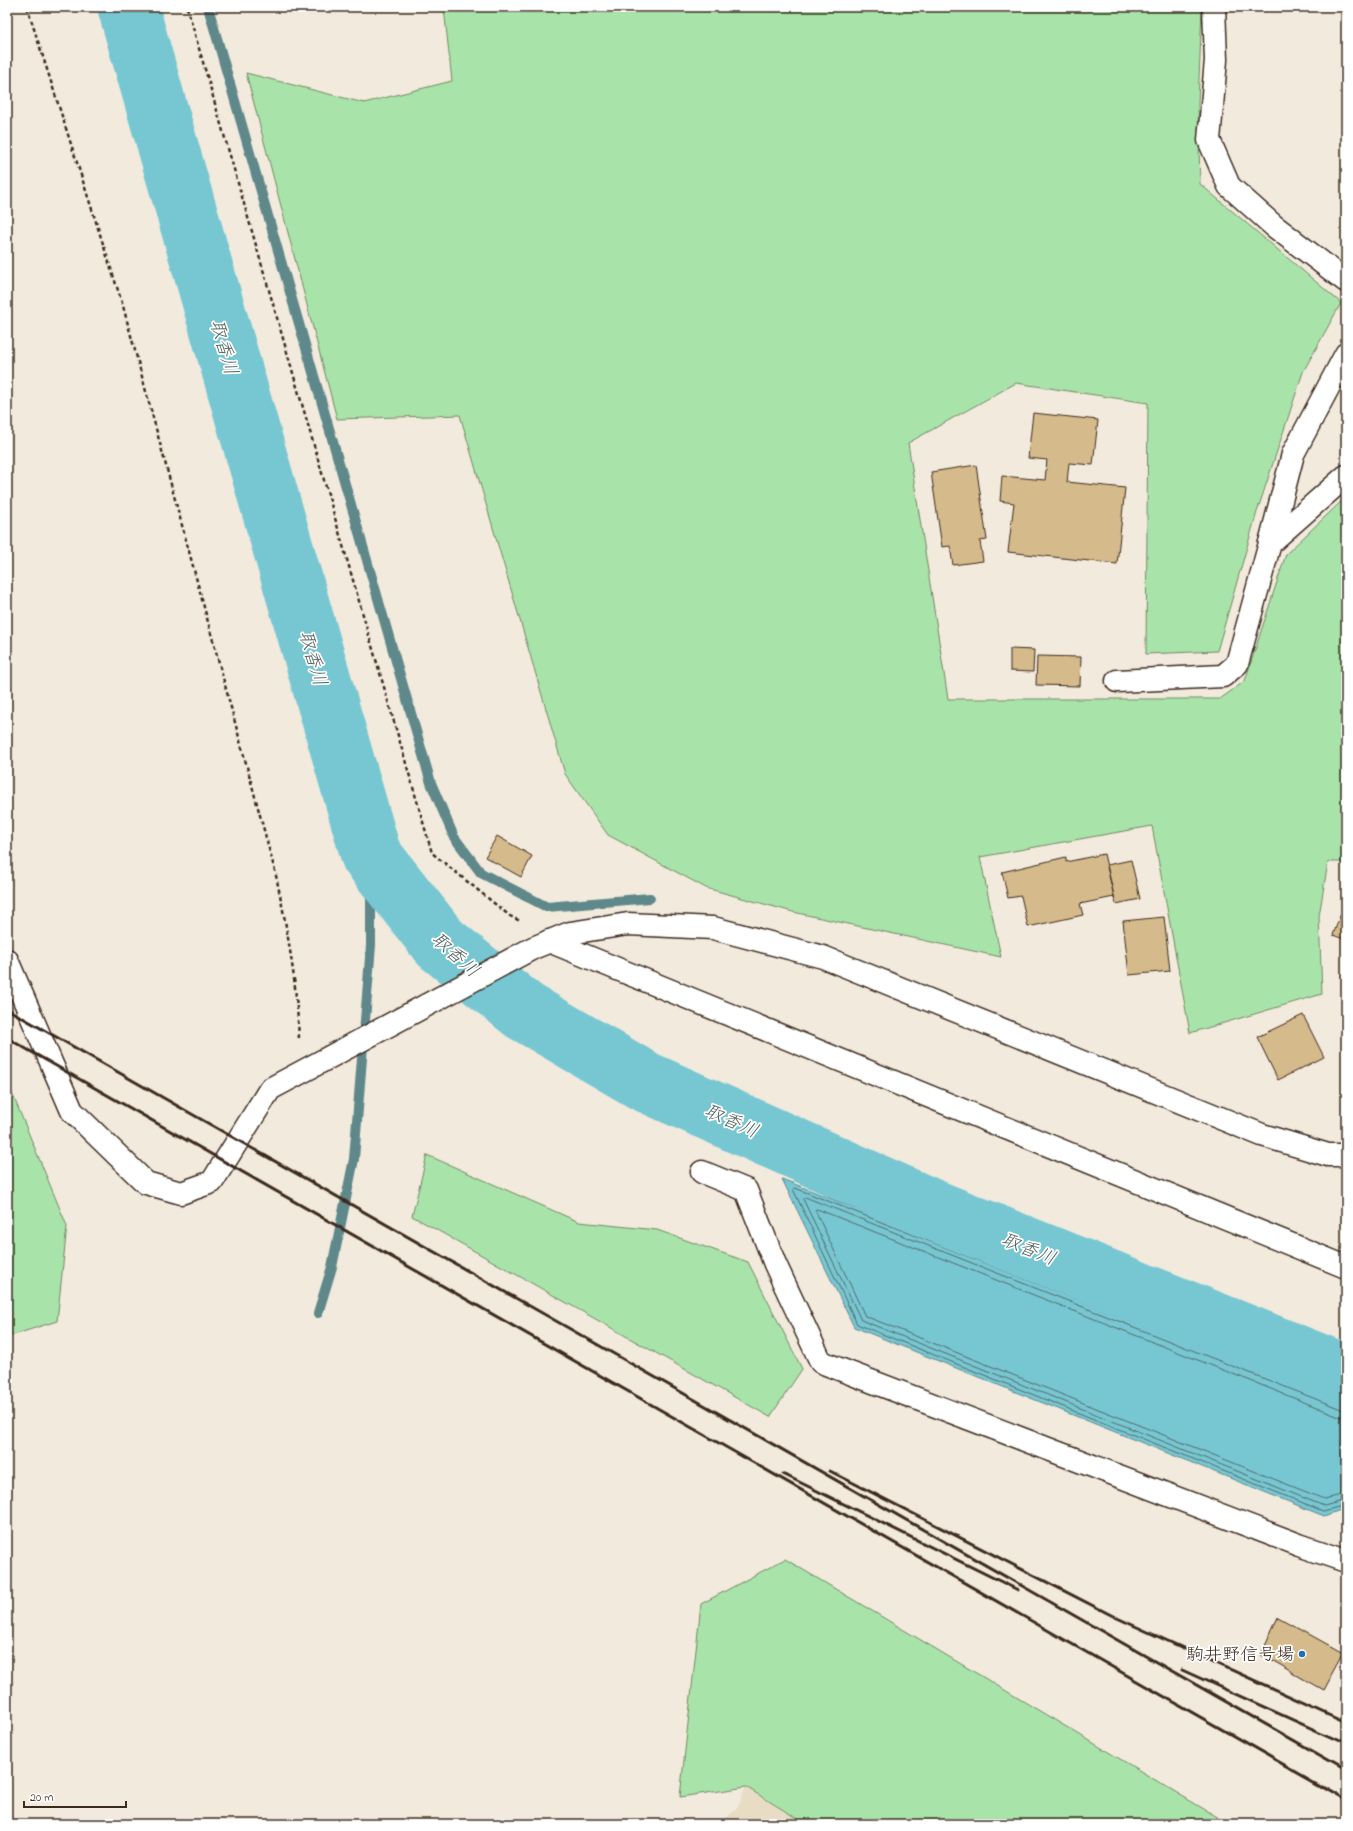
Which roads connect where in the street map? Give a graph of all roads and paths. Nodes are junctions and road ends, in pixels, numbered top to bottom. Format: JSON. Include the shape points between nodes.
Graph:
{"nodes":[{"id":1,"x":28,"y":7,"type":"edge"},
{"id":2,"x":187,"y":7,"type":"edge"},
{"id":3,"x":1214,"y":7,"type":"edge"},
{"id":4,"x":1346,"y":281,"type":"edge"},
{"id":5,"x":1346,"y":354,"type":"edge"},
{"id":6,"x":1346,"y":476,"type":"edge"},
{"id":7,"x":1270,"y":543,"type":"junction"},
{"id":8,"x":1117,"y":680,"type":"dead end"},
{"id":9,"x":523,"y":923,"type":"dead end"},
{"id":10,"x":541,"y":944,"type":"junction"},
{"id":11,"x":7,"y":960,"type":"edge"},
{"id":12,"x":306,"y":1068,"type":"junction"},
{"id":13,"x":1346,"y":1155,"type":"edge"},
{"id":14,"x":702,"y":1172,"type":"dead end"},
{"id":15,"x":1346,"y":1267,"type":"edge"},
{"id":16,"x":1346,"y":1561,"type":"edge"}],
"edges":[{"from":1,"to":12,"type":"path","via":[[123,306],[275,871],[289,938],[296,991],[299,1046]]},
{"from":2,"to":9,"type":"path","via":[[432,853],[510,916]]},
{"from":3,"to":4,"type":"street","via":[[1216,60],[1209,140],[1229,186],[1274,226]]},
{"from":5,"to":7,"type":"street","via":[[1293,454]]},
{"from":6,"to":7,"type":"street"},
{"from":7,"to":8,"type":"street","via":[[1237,664],[1223,676]]},
{"from":10,"to":12,"type":"street"},
{"from":10,"to":13,"type":"street","via":[[570,933],[628,924],[713,928],[823,957],[1262,1135],[1328,1155]]},
{"from":10,"to":15,"type":"street"},
{"from":11,"to":12,"type":"street","via":[[72,1111],[146,1183],[181,1193],[212,1182],[270,1089]]},
{"from":14,"to":16,"type":"street","via":[[746,1190],[775,1264],[821,1362]]}]}
